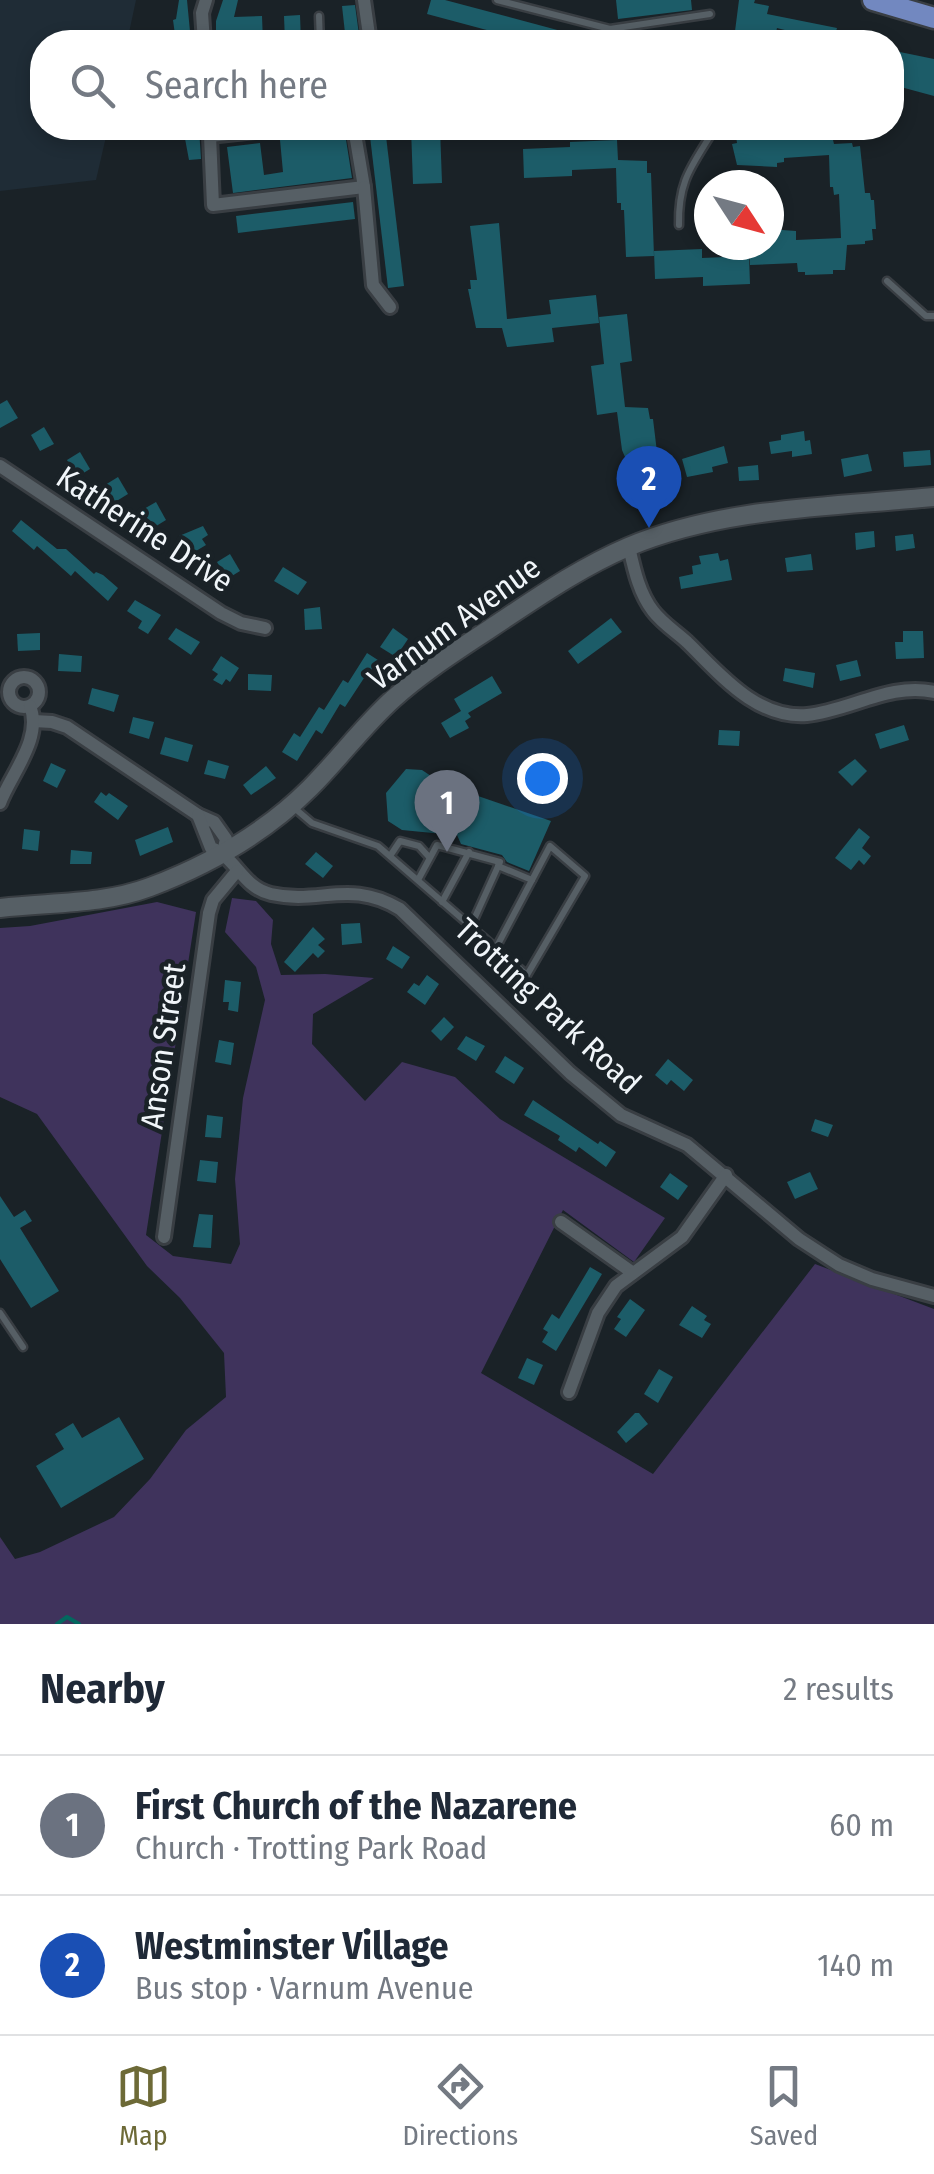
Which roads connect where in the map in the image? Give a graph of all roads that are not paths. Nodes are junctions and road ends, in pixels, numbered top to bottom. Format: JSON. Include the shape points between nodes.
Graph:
{"nodes":[{"id":1,"x":206,"y":0,"type":"edge"},
{"id":2,"x":364,"y":0,"type":"edge"},
{"id":3,"x":500,"y":0,"type":"edge"},
{"id":4,"x":872,"y":0,"type":"edge"},
{"id":5,"x":710,"y":14,"type":"dead end"},
{"id":6,"x":319,"y":16,"type":"dead end"},
{"id":7,"x":934,"y":18,"type":"edge"},
{"id":8,"x":203,"y":30,"type":"edge"},
{"id":9,"x":320,"y":30,"type":"edge"},
{"id":10,"x":368,"y":30,"type":"edge"},
{"id":11,"x":210,"y":140,"type":"edge"},
{"id":12,"x":356,"y":140,"type":"edge"},
{"id":13,"x":708,"y":140,"type":"edge"},
{"id":14,"x":364,"y":187,"type":"junction"},
{"id":15,"x":678,"y":225,"type":"dead end"},
{"id":16,"x":888,"y":282,"type":"dead end"},
{"id":17,"x":390,"y":307,"type":"dead end"},
{"id":18,"x":934,"y":316,"type":"edge"},
{"id":19,"x":0,"y":466,"type":"edge"},
{"id":20,"x":934,"y":497,"type":"edge"},
{"id":21,"x":629,"y":547,"type":"junction"},
{"id":22,"x":264,"y":628,"type":"dead end"},
{"id":23,"x":934,"y":692,"type":"edge"},
{"id":24,"x":30,"y":706,"type":"dead end"},
{"id":25,"x":34,"y":721,"type":"junction"},
{"id":26,"x":0,"y":803,"type":"edge"},
{"id":27,"x":291,"y":806,"type":"junction"},
{"id":28,"x":223,"y":852,"type":"junction"},
{"id":29,"x":469,"y":852,"type":"junction"},
{"id":30,"x":390,"y":856,"type":"junction"},
{"id":31,"x":429,"y":857,"type":"junction"},
{"id":32,"x":498,"y":866,"type":"junction"},
{"id":33,"x":237,"y":871,"type":"junction"},
{"id":34,"x":418,"y":880,"type":"junction"},
{"id":35,"x":532,"y":880,"type":"junction"},
{"id":36,"x":442,"y":902,"type":"junction"},
{"id":37,"x":0,"y":908,"type":"edge"},
{"id":38,"x":471,"y":926,"type":"junction"},
{"id":39,"x":496,"y":948,"type":"junction"},
{"id":40,"x":726,"y":1175,"type":"junction"},
{"id":41,"x":561,"y":1222,"type":"dead end"},
{"id":42,"x":164,"y":1236,"type":"dead end"},
{"id":43,"x":633,"y":1273,"type":"junction"},
{"id":44,"x":934,"y":1296,"type":"edge"},
{"id":45,"x":0,"y":1313,"type":"edge"},
{"id":46,"x":23,"y":1347,"type":"dead end"},
{"id":47,"x":569,"y":1392,"type":"dead end"}],
"edges":[{"from":1,"to":8,"type":"street"},
{"from":2,"to":10,"type":"street"},
{"from":3,"to":5,"type":"lane","via":[[610,29]]},
{"from":4,"to":7,"type":"main road"},
{"from":6,"to":9,"type":"lane"},
{"from":11,"to":14,"type":"street","via":[[213,205]]},
{"from":12,"to":14,"type":"street"},
{"from":13,"to":15,"type":"lane","via":[[678,195]]},
{"from":14,"to":17,"type":"street","via":[[374,285]]},
{"from":16,"to":18,"type":"lane"},
{"from":19,"to":22,"type":"street","name":"Katherine Drive","via":[[221,613]]},
{"from":20,"to":21,"type":"main road","name":"Varnum Avenue","via":[[724,520]]},
{"from":21,"to":23,"type":"street","via":[[638,586],[653,611],[734,686],[768,708],[810,715],[891,693]]},
{"from":21,"to":27,"type":"main road","name":"Varnum Avenue","via":[[558,584],[410,684]]},
{"from":24,"to":25,"type":"street"},
{"from":25,"to":26,"type":"street"},
{"from":25,"to":28,"type":"street","name":"Trotting Park Road","via":[[67,727],[198,815],[212,848]]},
{"from":27,"to":28,"type":"main road","name":"Varnum Avenue"},
{"from":27,"to":30,"type":"lane","via":[[312,823]]},
{"from":28,"to":33,"type":"street","name":"Trotting Park Road"},
{"from":28,"to":37,"type":"main road","name":"Varnum Avenue","via":[[127,894]]},
{"from":29,"to":31,"type":"lane","via":[[437,845]]},
{"from":29,"to":32,"type":"lane"},
{"from":29,"to":36,"type":"lane"},
{"from":30,"to":31,"type":"lane","via":[[400,841]]},
{"from":30,"to":34,"type":"lane"},
{"from":31,"to":34,"type":"lane"},
{"from":32,"to":35,"type":"lane"},
{"from":32,"to":38,"type":"lane"},
{"from":33,"to":40,"type":"street","name":"Trotting Park Road","via":[[274,895],[356,892],[400,909],[595,1096],[687,1145]]},
{"from":33,"to":42,"type":"street","name":"Anson Street","via":[[209,913]]},
{"from":34,"to":36,"type":"lane"},
{"from":35,"to":39,"type":"lane"},
{"from":35,"to":39,"type":"lane","via":[[550,846],[585,876],[526,974]]},
{"from":36,"to":38,"type":"lane"},
{"from":38,"to":39,"type":"lane"},
{"from":40,"to":43,"type":"street","via":[[682,1237]]},
{"from":40,"to":44,"type":"street","name":"Trotting Park Road","via":[[838,1265]]},
{"from":41,"to":43,"type":"street"},
{"from":43,"to":47,"type":"street","via":[[598,1313]]},
{"from":45,"to":46,"type":"lane"}]}
